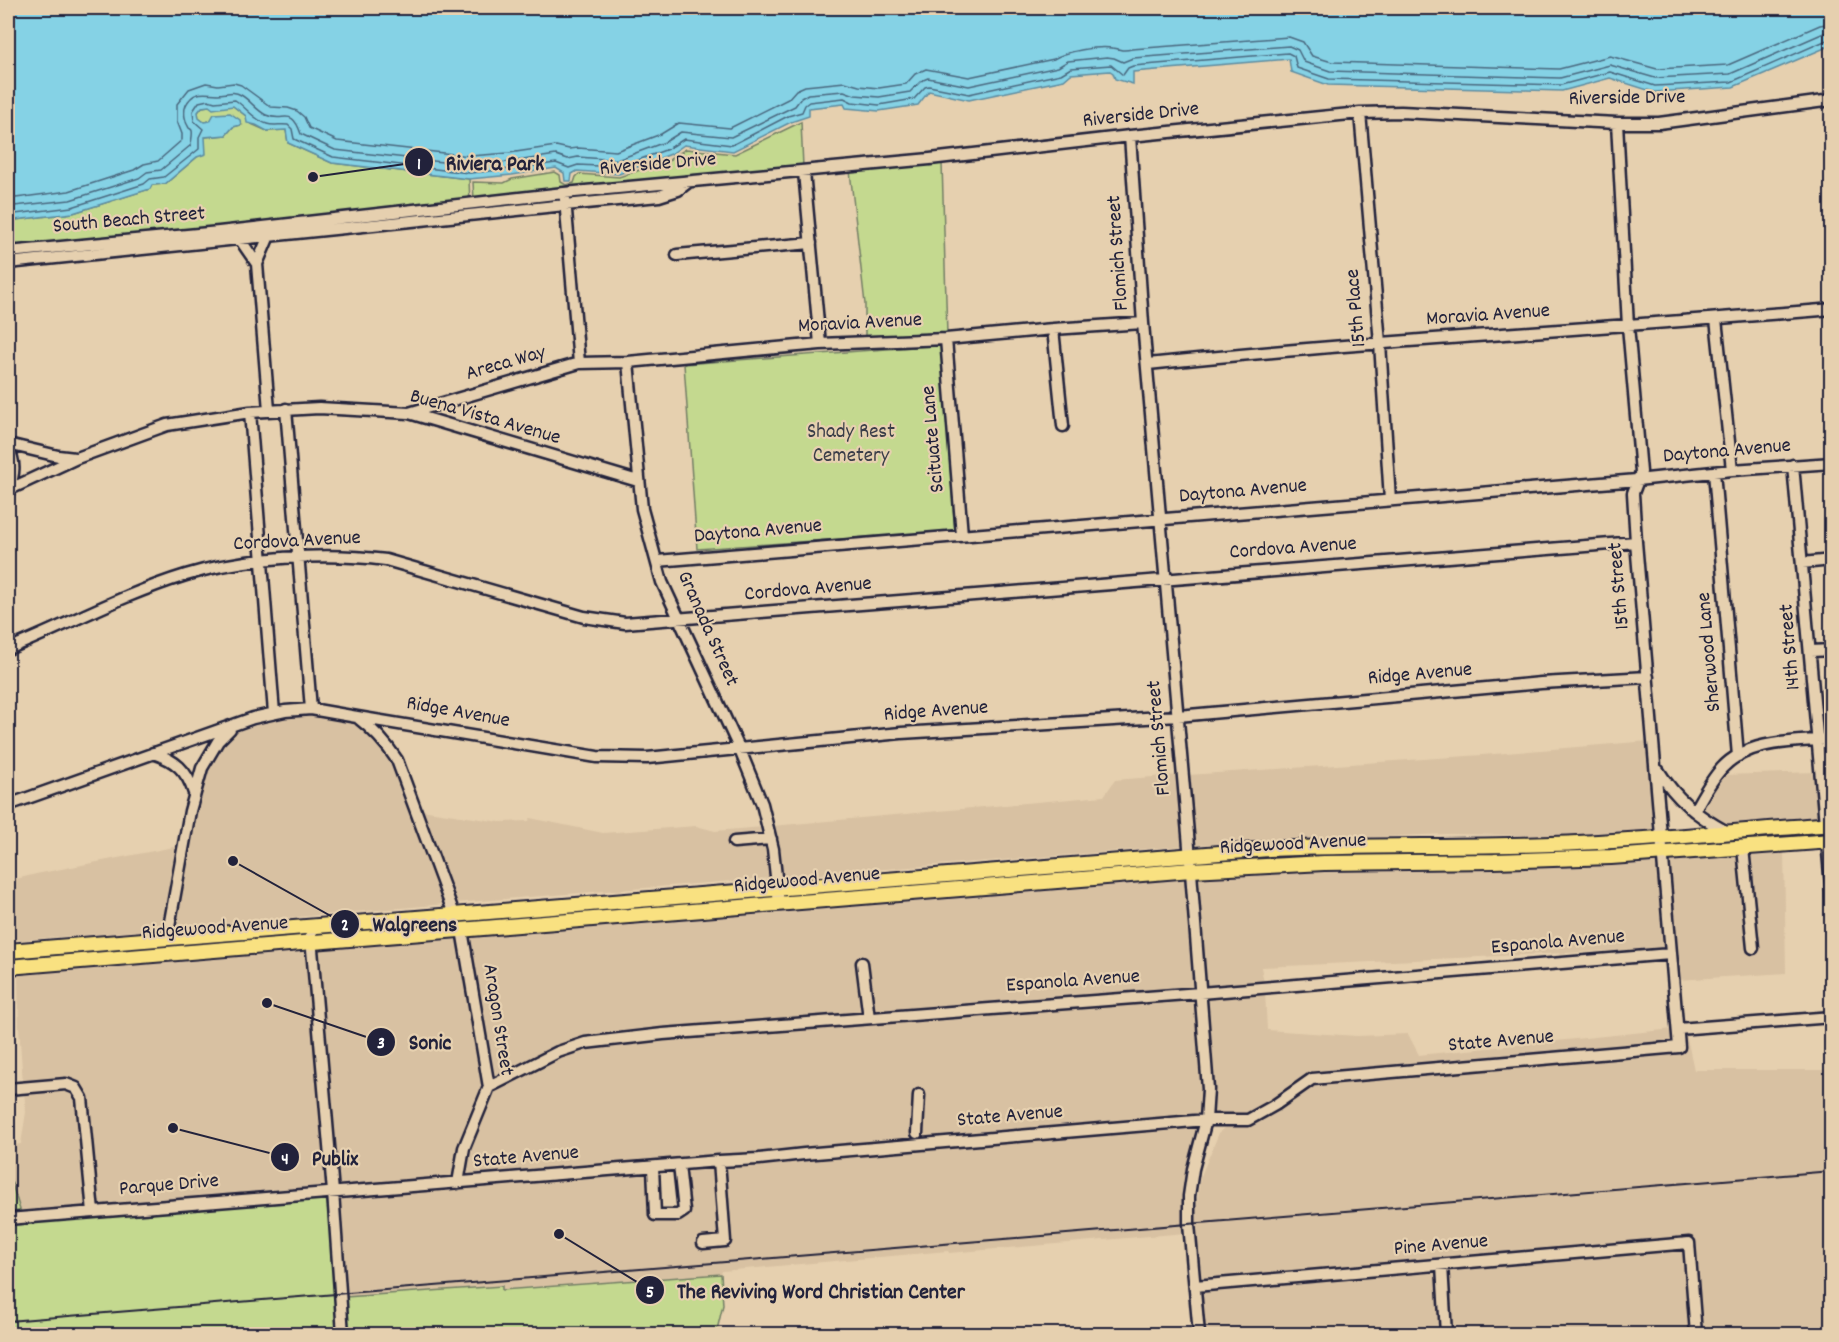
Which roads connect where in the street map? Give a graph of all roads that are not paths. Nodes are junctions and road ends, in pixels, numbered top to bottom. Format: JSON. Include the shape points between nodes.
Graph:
{"nodes":[{"id":1,"x":1832,"y":100,"type":"edge"},
{"id":2,"x":1360,"y":113,"type":"junction"},
{"id":3,"x":1617,"y":123,"type":"junction"},
{"id":4,"x":1130,"y":136,"type":"junction"},
{"id":5,"x":804,"y":172,"type":"junction"},
{"id":6,"x":565,"y":199,"type":"junction"},
{"id":7,"x":274,"y":225,"type":"junction"},
{"id":8,"x":237,"y":235,"type":"junction"},
{"id":9,"x":268,"y":237,"type":"junction"},
{"id":10,"x":811,"y":243,"type":"junction"},
{"id":11,"x":8,"y":252,"type":"edge"},
{"id":12,"x":677,"y":255,"type":"dead end"},
{"id":13,"x":8,"y":263,"type":"edge"},
{"id":14,"x":257,"y":264,"type":"junction"},
{"id":15,"x":1832,"y":309,"type":"edge"},
{"id":16,"x":1716,"y":319,"type":"junction"},
{"id":17,"x":1143,"y":323,"type":"junction"},
{"id":18,"x":1628,"y":326,"type":"junction"},
{"id":19,"x":1053,"y":328,"type":"junction"},
{"id":20,"x":946,"y":339,"type":"junction"},
{"id":21,"x":1380,"y":343,"type":"junction"},
{"id":22,"x":820,"y":344,"type":"junction"},
{"id":23,"x":628,"y":362,"type":"junction"},
{"id":24,"x":579,"y":363,"type":"junction"},
{"id":25,"x":1148,"y":364,"type":"junction"},
{"id":26,"x":286,"y":409,"type":"junction"},
{"id":27,"x":269,"y":410,"type":"junction"},
{"id":28,"x":250,"y":412,"type":"junction"},
{"id":29,"x":408,"y":413,"type":"junction"},
{"id":30,"x":1063,"y":426,"type":"dead end"},
{"id":31,"x":8,"y":444,"type":"edge"},
{"id":32,"x":8,"y":448,"type":"edge"},
{"id":33,"x":77,"y":458,"type":"junction"},
{"id":34,"x":1832,"y":463,"type":"edge"},
{"id":35,"x":1793,"y":465,"type":"junction"},
{"id":36,"x":1732,"y":470,"type":"junction"},
{"id":37,"x":1714,"y":472,"type":"junction"},
{"id":38,"x":1637,"y":480,"type":"junction"},
{"id":39,"x":638,"y":481,"type":"junction"},
{"id":40,"x":8,"y":489,"type":"edge"},
{"id":41,"x":1390,"y":500,"type":"junction"},
{"id":42,"x":1161,"y":519,"type":"junction"},
{"id":43,"x":962,"y":535,"type":"junction"},
{"id":44,"x":1636,"y":542,"type":"junction"},
{"id":45,"x":298,"y":557,"type":"junction"},
{"id":46,"x":1832,"y":560,"type":"edge"},
{"id":47,"x":261,"y":561,"type":"junction"},
{"id":48,"x":657,"y":561,"type":"junction"},
{"id":49,"x":1802,"y":563,"type":"junction"},
{"id":50,"x":1166,"y":579,"type":"junction"},
{"id":51,"x":679,"y":620,"type":"junction"},
{"id":52,"x":8,"y":649,"type":"edge"},
{"id":53,"x":1832,"y":650,"type":"edge"},
{"id":54,"x":1811,"y":651,"type":"junction"},
{"id":55,"x":1648,"y":677,"type":"junction"},
{"id":56,"x":311,"y":709,"type":"junction"},
{"id":57,"x":274,"y":713,"type":"junction"},
{"id":58,"x":1178,"y":716,"type":"junction"},
{"id":59,"x":357,"y":717,"type":"junction"},
{"id":60,"x":232,"y":726,"type":"junction"},
{"id":61,"x":1832,"y":739,"type":"edge"},
{"id":62,"x":1818,"y":740,"type":"junction"},
{"id":63,"x":740,"y":750,"type":"junction"},
{"id":64,"x":153,"y":753,"type":"junction"},
{"id":65,"x":1738,"y":756,"type":"junction"},
{"id":66,"x":1826,"y":761,"type":"edge"},
{"id":67,"x":1656,"y":766,"type":"junction"},
{"id":68,"x":194,"y":793,"type":"junction"},
{"id":69,"x":8,"y":805,"type":"edge"},
{"id":70,"x":1694,"y":811,"type":"junction"},
{"id":71,"x":1728,"y":832,"type":"junction"},
{"id":72,"x":1829,"y":833,"type":"edge"},
{"id":73,"x":1661,"y":838,"type":"junction"},
{"id":74,"x":771,"y":839,"type":"junction"},
{"id":75,"x":734,"y":842,"type":"dead end"},
{"id":76,"x":1743,"y":848,"type":"junction"},
{"id":77,"x":1190,"y":854,"type":"junction"},
{"id":78,"x":1662,"y":854,"type":"junction"},
{"id":79,"x":1191,"y":870,"type":"junction"},
{"id":80,"x":777,"y":888,"type":"junction"},
{"id":81,"x":1832,"y":897,"type":"edge"},
{"id":82,"x":779,"y":904,"type":"junction"},
{"id":83,"x":454,"y":914,"type":"junction"},
{"id":84,"x":310,"y":926,"type":"junction"},
{"id":85,"x":462,"y":930,"type":"junction"},
{"id":86,"x":167,"y":938,"type":"junction"},
{"id":87,"x":311,"y":942,"type":"junction"},
{"id":88,"x":1753,"y":948,"type":"dead end"},
{"id":89,"x":35,"y":949,"type":"junction"},
{"id":90,"x":8,"y":951,"type":"edge"},
{"id":91,"x":1670,"y":954,"type":"junction"},
{"id":92,"x":862,"y":963,"type":"dead end"},
{"id":93,"x":12,"y":967,"type":"edge"},
{"id":94,"x":1200,"y":993,"type":"junction"},
{"id":95,"x":1832,"y":1017,"type":"edge"},
{"id":96,"x":869,"y":1018,"type":"junction"},
{"id":97,"x":1678,"y":1029,"type":"junction"},
{"id":98,"x":1679,"y":1047,"type":"joint"},
{"id":99,"x":489,"y":1087,"type":"junction"},
{"id":100,"x":8,"y":1089,"type":"edge"},
{"id":101,"x":919,"y":1095,"type":"dead end"},
{"id":102,"x":1206,"y":1120,"type":"junction"},
{"id":103,"x":917,"y":1133,"type":"dead end"},
{"id":104,"x":719,"y":1161,"type":"junction"},
{"id":105,"x":679,"y":1165,"type":"junction"},
{"id":106,"x":652,"y":1167,"type":"junction"},
{"id":107,"x":458,"y":1183,"type":"junction"},
{"id":108,"x":333,"y":1192,"type":"junction"},
{"id":109,"x":93,"y":1212,"type":"junction"},
{"id":110,"x":8,"y":1219,"type":"edge"},
{"id":111,"x":703,"y":1243,"type":"dead end"},
{"id":112,"x":1442,"y":1265,"type":"junction"},
{"id":113,"x":1195,"y":1286,"type":"junction"},
{"id":114,"x":344,"y":1335,"type":"edge"},
{"id":115,"x":1199,"y":1335,"type":"edge"},
{"id":116,"x":1446,"y":1335,"type":"edge"},
{"id":117,"x":1696,"y":1335,"type":"edge"}],
"edges":[{"from":1,"to":3,"type":"street","name":"Riverside Drive","via":[[1659,123]]},
{"from":2,"to":3,"type":"street","name":"Riverside Drive"},
{"from":2,"to":4,"type":"street","name":"Riverside Drive"},
{"from":2,"to":21,"type":"street","name":"15th Place"},
{"from":3,"to":18,"type":"street","name":"15th Street"},
{"from":4,"to":5,"type":"street","name":"Riverside Drive"},
{"from":4,"to":17,"type":"street","name":"Flomich Street"},
{"from":5,"to":6,"type":"street","name":"Riverside Drive"},
{"from":5,"to":10,"type":"street"},
{"from":6,"to":7,"type":"street","name":"Riverside Drive"},
{"from":6,"to":9,"type":"street"},
{"from":6,"to":24,"type":"street"},
{"from":7,"to":8,"type":"street","name":"South Beach Street"},
{"from":7,"to":9,"type":"street"},
{"from":8,"to":9,"type":"street"},
{"from":8,"to":11,"type":"street","name":"South Beach Street"},
{"from":8,"to":13,"type":"street"},
{"from":8,"to":14,"type":"street"},
{"from":9,"to":14,"type":"street"},
{"from":10,"to":12,"type":"street"},
{"from":10,"to":22,"type":"street"},
{"from":14,"to":27,"type":"street"},
{"from":15,"to":16,"type":"street","name":"Moravia Avenue"},
{"from":16,"to":18,"type":"street","name":"Moravia Avenue"},
{"from":16,"to":36,"type":"street"},
{"from":17,"to":19,"type":"street","name":"Moravia Avenue"},
{"from":17,"to":25,"type":"street","name":"Flomich Street"},
{"from":18,"to":21,"type":"street","name":"Moravia Avenue"},
{"from":18,"to":38,"type":"street","name":"15th Street","via":[[1641,472]]},
{"from":19,"to":20,"type":"street","name":"Moravia Avenue"},
{"from":19,"to":30,"type":"street"},
{"from":20,"to":22,"type":"street","name":"Moravia Avenue"},
{"from":20,"to":43,"type":"street","name":"Scituate Lane"},
{"from":21,"to":25,"type":"street","name":"Moravia Avenue"},
{"from":21,"to":41,"type":"street","name":"15th Place"},
{"from":22,"to":23,"type":"street","name":"Moravia Avenue"},
{"from":23,"to":24,"type":"street","name":"Moravia Avenue"},
{"from":23,"to":39,"type":"street","name":"Granada Street"},
{"from":24,"to":29,"type":"street","name":"Areca Way"},
{"from":25,"to":42,"type":"street","name":"Flomich Street"},
{"from":26,"to":27,"type":"street","name":"Buena Vista Avenue"},
{"from":26,"to":29,"type":"street","name":"Buena Vista Avenue"},
{"from":26,"to":45,"type":"street"},
{"from":27,"to":28,"type":"street","name":"Buena Vista Avenue"},
{"from":28,"to":33,"type":"street","name":"Buena Vista Avenue","via":[[167,425]]},
{"from":28,"to":47,"type":"street"},
{"from":29,"to":39,"type":"street","name":"Buena Vista Avenue"},
{"from":31,"to":33,"type":"street"},
{"from":32,"to":40,"type":"street","via":[[15,467]]},
{"from":33,"to":40,"type":"street","name":"Buena Vista Avenue"},
{"from":34,"to":35,"type":"street","name":"Daytona Avenue"},
{"from":35,"to":36,"type":"street","name":"Daytona Avenue"},
{"from":35,"to":49,"type":"street","name":"14th Street"},
{"from":36,"to":37,"type":"street","name":"Daytona Avenue"},
{"from":37,"to":38,"type":"street","name":"Daytona Avenue"},
{"from":37,"to":65,"type":"street","name":"Sherwood Lane"},
{"from":38,"to":41,"type":"street","name":"Daytona Avenue"},
{"from":38,"to":44,"type":"street","name":"15th Street","via":[[1633,493]]},
{"from":39,"to":48,"type":"street","name":"Granada Street"},
{"from":41,"to":42,"type":"street","name":"Daytona Avenue"},
{"from":42,"to":43,"type":"street","name":"Daytona Avenue"},
{"from":42,"to":50,"type":"street","name":"Flomich Street"},
{"from":43,"to":48,"type":"street","name":"Daytona Avenue"},
{"from":44,"to":50,"type":"street","name":"Cordova Avenue"},
{"from":44,"to":55,"type":"street","name":"15th Street"},
{"from":45,"to":47,"type":"street","name":"Cordova Avenue"},
{"from":45,"to":51,"type":"street","name":"Cordova Avenue","via":[[386,560],[584,617],[625,623]]},
{"from":45,"to":56,"type":"street"},
{"from":46,"to":49,"type":"street"},
{"from":47,"to":52,"type":"street","name":"Cordova Avenue","via":[[226,564],[149,587]]},
{"from":47,"to":57,"type":"street"},
{"from":48,"to":51,"type":"street","name":"Granada Street"},
{"from":49,"to":54,"type":"street","name":"14th Street"},
{"from":50,"to":51,"type":"street","name":"Cordova Avenue"},
{"from":50,"to":58,"type":"street","name":"Flomich Street"},
{"from":51,"to":63,"type":"street","name":"Granada Street"},
{"from":53,"to":54,"type":"street"},
{"from":54,"to":62,"type":"street","name":"14th Street"},
{"from":55,"to":58,"type":"street","name":"Ridge Avenue"},
{"from":55,"to":67,"type":"street","name":"15th Street"},
{"from":56,"to":57,"type":"street","name":"Ridge Avenue"},
{"from":56,"to":59,"type":"street","name":"Ridge Avenue"},
{"from":57,"to":60,"type":"street","name":"Ridge Avenue"},
{"from":58,"to":63,"type":"street","name":"Ridge Avenue","via":[[902,733]]},
{"from":58,"to":77,"type":"street","name":"Flomich Street"},
{"from":59,"to":63,"type":"street","name":"Ridge Avenue","via":[[597,757],[647,758]]},
{"from":59,"to":83,"type":"street","via":[[397,760]]},
{"from":60,"to":64,"type":"street","name":"Ridge Avenue"},
{"from":60,"to":68,"type":"street","via":[[209,754]]},
{"from":61,"to":62,"type":"street"},
{"from":62,"to":65,"type":"street","via":[[1766,744]]},
{"from":62,"to":66,"type":"street","name":"14th Street"},
{"from":63,"to":74,"type":"street","name":"Granada Street","via":[[762,804]]},
{"from":64,"to":68,"type":"street","via":[[183,770]]},
{"from":64,"to":69,"type":"street","name":"Ridge Avenue"},
{"from":65,"to":70,"type":"street","via":[[1722,767]]},
{"from":66,"to":72,"type":"street","name":"14th Street"},
{"from":67,"to":70,"type":"street","via":[[1678,799]]},
{"from":67,"to":73,"type":"street","name":"15th Street"},
{"from":68,"to":86,"type":"street"},
{"from":70,"to":71,"type":"street"},
{"from":71,"to":72,"type":"main road","name":"Ridgewood Avenue"},
{"from":71,"to":73,"type":"main road","name":"Ridgewood Avenue"},
{"from":72,"to":76,"type":"main road","name":"Ridgewood Avenue","via":[[1798,843]]},
{"from":72,"to":81,"type":"street","name":"14th Street"},
{"from":73,"to":77,"type":"main road","name":"Ridgewood Avenue","via":[[1551,844],[1333,846]]},
{"from":73,"to":78,"type":"street","name":"15th Street"},
{"from":74,"to":75,"type":"street"},
{"from":74,"to":80,"type":"street","name":"Granada Street"},
{"from":76,"to":78,"type":"main road","name":"Ridgewood Avenue"},
{"from":76,"to":88,"type":"street"},
{"from":77,"to":79,"type":"street","name":"Flomich Street"},
{"from":77,"to":80,"type":"main road","name":"Ridgewood Avenue"},
{"from":78,"to":79,"type":"main road","name":"Ridgewood Avenue"},
{"from":78,"to":91,"type":"street","name":"15th Street"},
{"from":79,"to":82,"type":"main road","name":"Ridgewood Avenue"},
{"from":79,"to":94,"type":"street","name":"Flomich Street"},
{"from":80,"to":82,"type":"street","name":"Granada Street"},
{"from":80,"to":83,"type":"main road","name":"Ridgewood Avenue"},
{"from":82,"to":85,"type":"main road","name":"Ridgewood Avenue"},
{"from":83,"to":84,"type":"main road","name":"Ridgewood Avenue"},
{"from":84,"to":86,"type":"main road","name":"Ridgewood Avenue"},
{"from":84,"to":87,"type":"street"},
{"from":85,"to":87,"type":"main road","name":"Ridgewood Avenue"},
{"from":85,"to":99,"type":"street","name":"Aragon Street"},
{"from":86,"to":89,"type":"main road","name":"Ridgewood Avenue"},
{"from":87,"to":93,"type":"main road","name":"Ridgewood Avenue"},
{"from":87,"to":108,"type":"street"},
{"from":89,"to":90,"type":"main road","name":"Ridgewood Avenue"},
{"from":89,"to":93,"type":"main road"},
{"from":91,"to":94,"type":"street","name":"Espanola Avenue"},
{"from":91,"to":97,"type":"street","name":"15th Street"},
{"from":92,"to":96,"type":"street"},
{"from":94,"to":96,"type":"street","name":"Espanola Avenue"},
{"from":94,"to":102,"type":"street","name":"Flomich Street","via":[[1208,1089]]},
{"from":95,"to":97,"type":"street"},
{"from":96,"to":99,"type":"street","name":"Espanola Avenue","via":[[585,1043],[558,1052]]},
{"from":97,"to":98,"type":"street","name":"15th Street"},
{"from":98,"to":102,"type":"street","name":"State Avenue","via":[[1312,1079],[1248,1120]]},
{"from":99,"to":107,"type":"street","name":"Aragon Street","via":[[464,1148]]},
{"from":100,"to":109,"type":"street","via":[[66,1084],[76,1088],[82,1098]]},
{"from":101,"to":103,"type":"street"},
{"from":102,"to":104,"type":"street","name":"State Avenue"},
{"from":102,"to":113,"type":"street","name":"Flomich Street","via":[[1189,1185]]},
{"from":104,"to":105,"type":"street","name":"State Avenue"},
{"from":104,"to":111,"type":"street","via":[[724,1241]]},
{"from":105,"to":106,"type":"street","name":"State Avenue"},
{"from":105,"to":106,"type":"street","via":[[684,1210],[678,1215],[656,1215]]},
{"from":106,"to":107,"type":"street","name":"State Avenue"},
{"from":107,"to":108,"type":"street","name":"State Avenue"},
{"from":108,"to":109,"type":"street","name":"Parque Drive"},
{"from":108,"to":114,"type":"street"},
{"from":109,"to":110,"type":"street","name":"Parque Drive"},
{"from":112,"to":113,"type":"street","name":"Pine Avenue"},
{"from":112,"to":116,"type":"street"},
{"from":112,"to":117,"type":"street","name":"Pine Avenue","via":[[1689,1243]]},
{"from":113,"to":115,"type":"street","name":"Flomich Street"}]}
